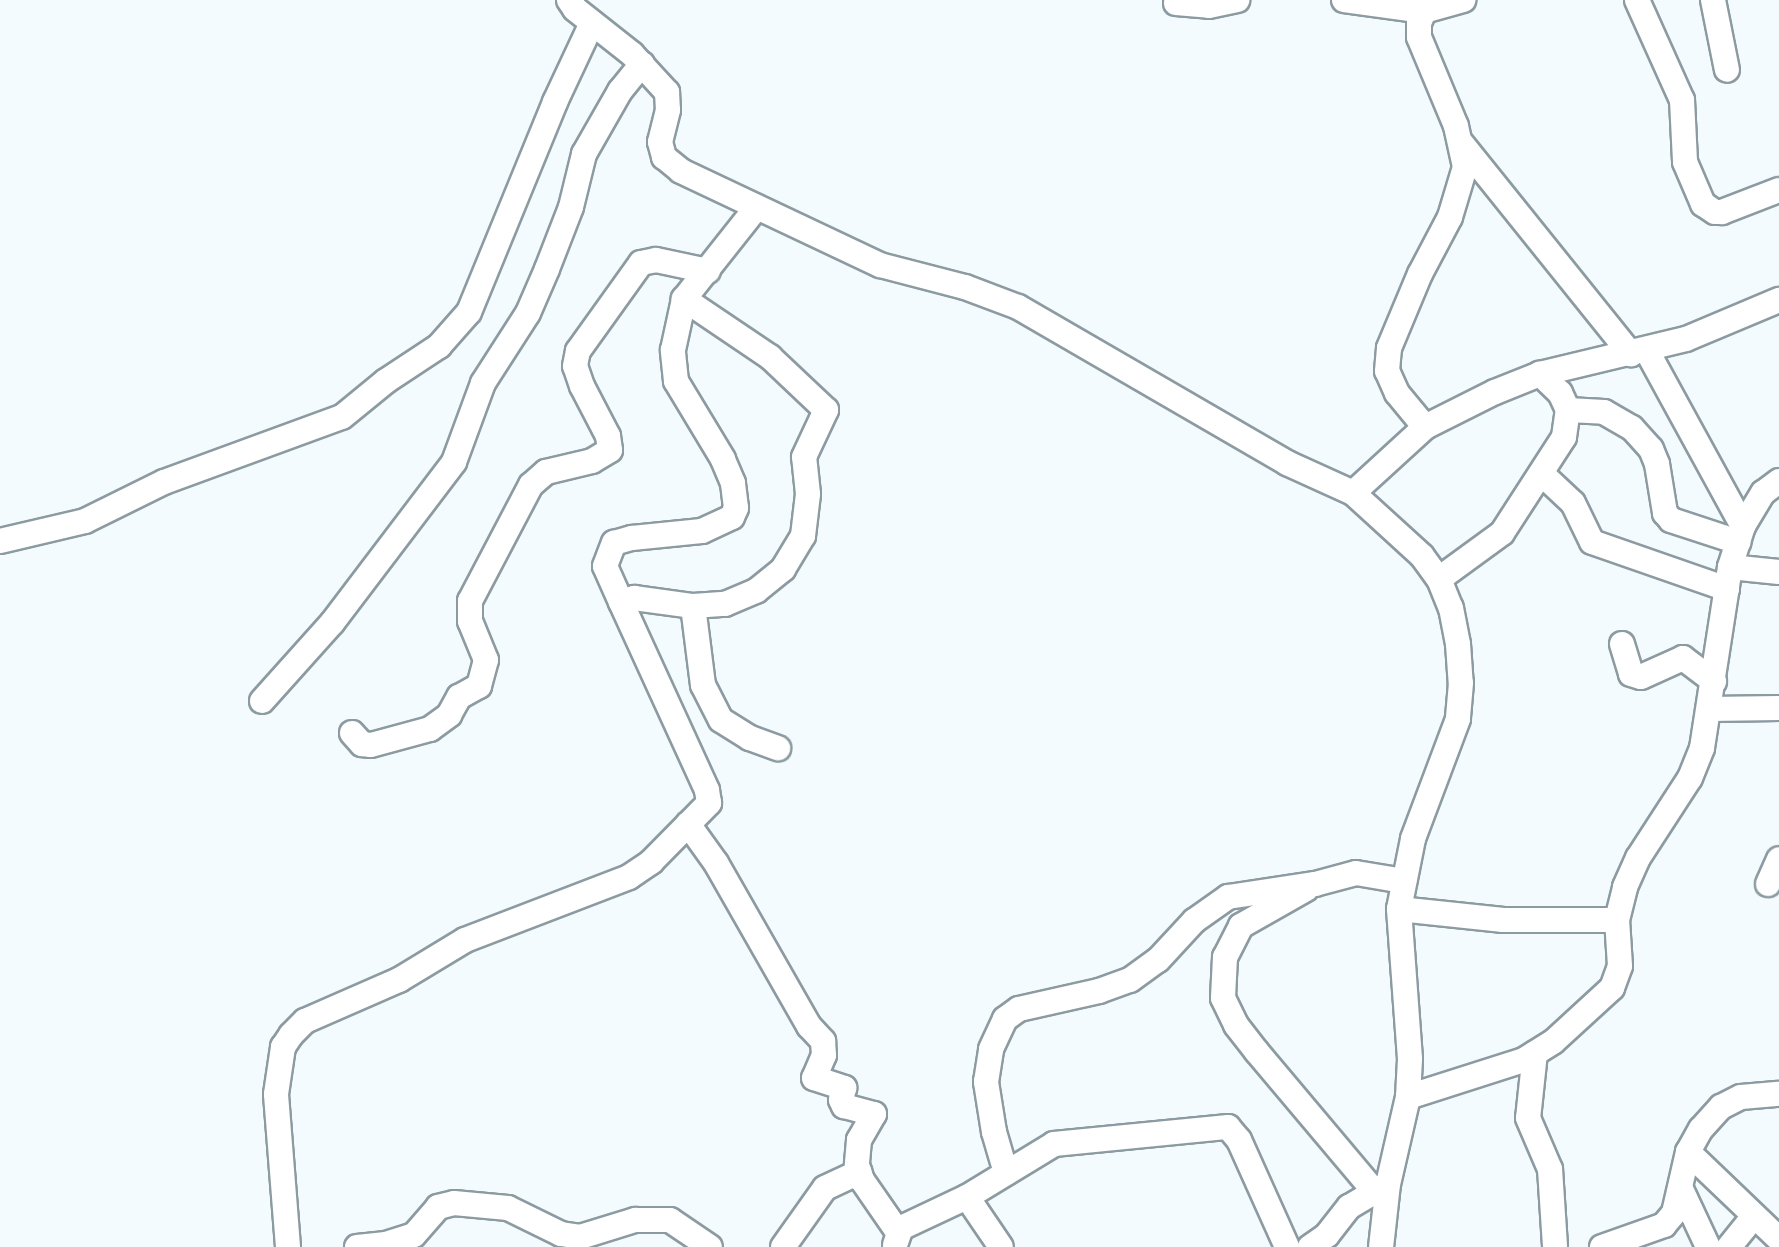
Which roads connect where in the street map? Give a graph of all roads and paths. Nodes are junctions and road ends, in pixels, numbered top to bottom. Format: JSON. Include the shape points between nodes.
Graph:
{"nodes":[{"id":1,"x":569,"y":0,"type":"edge"},
{"id":2,"x":1237,"y":0,"type":"edge"},
{"id":3,"x":1344,"y":0,"type":"edge"},
{"id":4,"x":1463,"y":0,"type":"edge"},
{"id":5,"x":1637,"y":0,"type":"edge"},
{"id":6,"x":1713,"y":0,"type":"edge"},
{"id":7,"x":1176,"y":3,"type":"dead end"},
{"id":8,"x":1424,"y":11,"type":"junction"},
{"id":9,"x":592,"y":23,"type":"junction"},
{"id":10,"x":642,"y":64,"type":"junction"},
{"id":11,"x":1727,"y":70,"type":"dead end"},
{"id":12,"x":1462,"y":144,"type":"junction"},
{"id":13,"x":1779,"y":190,"type":"edge"},
{"id":14,"x":757,"y":207,"type":"junction"},
{"id":15,"x":708,"y":271,"type":"junction"},
{"id":16,"x":684,"y":299,"type":"junction"},
{"id":17,"x":1779,"y":300,"type":"edge"},
{"id":18,"x":1639,"y":352,"type":"junction"},
{"id":19,"x":1540,"y":374,"type":"junction"},
{"id":20,"x":1568,"y":410,"type":"junction"},
{"id":21,"x":1425,"y":427,"type":"junction"},
{"id":22,"x":1542,"y":474,"type":"junction"},
{"id":23,"x":1779,"y":481,"type":"edge"},
{"id":24,"x":1353,"y":493,"type":"junction"},
{"id":25,"x":1740,"y":534,"type":"junction"},
{"id":26,"x":0,"y":541,"type":"edge"},
{"id":27,"x":1779,"y":572,"type":"edge"},
{"id":28,"x":1728,"y":578,"type":"junction"},
{"id":29,"x":1439,"y":579,"type":"junction"},
{"id":30,"x":621,"y":602,"type":"junction"},
{"id":31,"x":693,"y":606,"type":"junction"},
{"id":32,"x":1622,"y":644,"type":"dead end"},
{"id":33,"x":1714,"y":681,"type":"junction"},
{"id":34,"x":262,"y":701,"type":"dead end"},
{"id":35,"x":1779,"y":708,"type":"edge"},
{"id":36,"x":1709,"y":709,"type":"junction"},
{"id":37,"x":352,"y":733,"type":"dead end"},
{"id":38,"x":778,"y":748,"type":"dead end"},
{"id":39,"x":688,"y":824,"type":"junction"},
{"id":40,"x":1779,"y":859,"type":"edge"},
{"id":41,"x":1404,"y":881,"type":"junction"},
{"id":42,"x":1315,"y":884,"type":"junction"},
{"id":43,"x":1768,"y":884,"type":"dead end"},
{"id":44,"x":1399,"y":909,"type":"junction"},
{"id":45,"x":1617,"y":920,"type":"junction"},
{"id":46,"x":1535,"y":1053,"type":"junction"},
{"id":47,"x":1779,"y":1094,"type":"edge"},
{"id":48,"x":1408,"y":1097,"type":"junction"},
{"id":49,"x":1688,"y":1152,"type":"junction"},
{"id":50,"x":859,"y":1172,"type":"junction"},
{"id":51,"x":1006,"y":1173,"type":"junction"},
{"id":52,"x":1381,"y":1188,"type":"junction"},
{"id":53,"x":1681,"y":1189,"type":"junction"},
{"id":54,"x":967,"y":1197,"type":"junction"},
{"id":55,"x":1754,"y":1216,"type":"junction"},
{"id":56,"x":1651,"y":1238,"type":"edge"},
{"id":57,"x":897,"y":1239,"type":"edge"},
{"id":58,"x":1779,"y":1239,"type":"edge"},
{"id":59,"x":288,"y":1247,"type":"edge"},
{"id":60,"x":357,"y":1247,"type":"edge"},
{"id":61,"x":710,"y":1247,"type":"edge"},
{"id":62,"x":783,"y":1247,"type":"edge"},
{"id":63,"x":1001,"y":1247,"type":"edge"},
{"id":64,"x":1287,"y":1247,"type":"edge"},
{"id":65,"x":1310,"y":1247,"type":"edge"},
{"id":66,"x":1381,"y":1247,"type":"edge"},
{"id":67,"x":1555,"y":1247,"type":"edge"},
{"id":68,"x":1602,"y":1247,"type":"edge"},
{"id":69,"x":1708,"y":1247,"type":"edge"},
{"id":70,"x":1729,"y":1247,"type":"edge"}],
"edges":[{"from":1,"to":9,"type":"street"},
{"from":2,"to":7,"type":"street","via":[[1209,6]]},
{"from":3,"to":8,"type":"street"},
{"from":4,"to":8,"type":"street"},
{"from":5,"to":13,"type":"street","via":[[1682,100],[1685,162],[1703,204],[1722,212]]},
{"from":6,"to":11,"type":"street"},
{"from":8,"to":12,"type":"street","via":[[1419,37]]},
{"from":9,"to":10,"type":"street"},
{"from":9,"to":26,"type":"street","via":[[469,312],[439,346],[342,417],[164,482],[85,521]]},
{"from":10,"to":14,"type":"street","via":[[669,97],[660,142],[664,157],[681,171]]},
{"from":10,"to":34,"type":"street","via":[[584,154],[547,269],[528,313],[483,383],[454,462],[332,623]]},
{"from":12,"to":18,"type":"street"},
{"from":12,"to":21,"type":"street","via":[[1460,193],[1389,348],[1387,371],[1397,393]]},
{"from":14,"to":15,"type":"street"},
{"from":14,"to":24,"type":"street","via":[[880,265],[1018,307],[1287,463]]},
{"from":15,"to":16,"type":"street"},
{"from":15,"to":37,"type":"street","via":[[656,260],[641,263],[578,351],[575,366],[610,450],[592,461],[546,472],[531,485],[470,601],[470,621],[486,660],[479,686],[459,697],[449,715],[430,729],[371,745]]},
{"from":16,"to":30,"type":"street","via":[[673,350],[676,381],[723,459],[736,508],[732,517],[702,531],[614,543],[605,566]]},
{"from":16,"to":31,"type":"street","via":[[770,357],[826,410],[806,447],[806,519],[796,552],[756,591],[725,604]]},
{"from":17,"to":18,"type":"street","via":[[1686,339]]},
{"from":18,"to":19,"type":"street"},
{"from":18,"to":25,"type":"street"},
{"from":19,"to":20,"type":"street","via":[[1560,393]]},
{"from":19,"to":21,"type":"street"},
{"from":20,"to":22,"type":"street","via":[[1564,437]]},
{"from":20,"to":25,"type":"street","via":[[1604,412],[1625,423],[1651,449],[1671,520]]},
{"from":21,"to":24,"type":"street"},
{"from":22,"to":28,"type":"street","via":[[1573,503],[1592,542]]},
{"from":22,"to":29,"type":"street","via":[[1502,533]]},
{"from":23,"to":25,"type":"street","via":[[1763,493]]},
{"from":24,"to":29,"type":"street","via":[[1422,556]]},
{"from":25,"to":28,"type":"street"},
{"from":27,"to":28,"type":"street"},
{"from":28,"to":33,"type":"street"},
{"from":29,"to":41,"type":"street","via":[[1458,644],[1458,719],[1424,803]]},
{"from":30,"to":31,"type":"street","via":[[634,598]]},
{"from":30,"to":39,"type":"street","via":[[707,790],[707,808]]},
{"from":31,"to":38,"type":"street","via":[[703,685],[721,720]]},
{"from":32,"to":33,"type":"street","via":[[1631,674],[1641,677],[1683,658]]},
{"from":33,"to":36,"type":"street"},
{"from":35,"to":36,"type":"street"},
{"from":36,"to":45,"type":"street","via":[[1690,778],[1638,858]]},
{"from":39,"to":50,"type":"street","via":[[823,1041],[824,1055],[814,1078],[844,1088],[844,1106],[874,1114],[859,1140]]},
{"from":39,"to":59,"type":"street","via":[[629,877],[465,940],[399,980],[305,1021],[291,1035],[283,1047],[276,1094]]},
{"from":40,"to":43,"type":"street"},
{"from":41,"to":42,"type":"street","via":[[1356,873]]},
{"from":41,"to":44,"type":"street"},
{"from":42,"to":51,"type":"street","via":[[1228,897],[1130,980],[1019,1009],[1005,1019],[995,1036],[986,1082]]},
{"from":42,"to":52,"type":"street","via":[[1241,926],[1225,957],[1223,998],[1257,1052]]},
{"from":44,"to":45,"type":"street","via":[[1503,920]]},
{"from":44,"to":48,"type":"street"},
{"from":45,"to":46,"type":"street","via":[[1620,966],[1612,988]]},
{"from":46,"to":48,"type":"street"},
{"from":46,"to":67,"type":"street","via":[[1528,1118],[1550,1169]]},
{"from":47,"to":49,"type":"street","via":[[1741,1097],[1721,1107]]},
{"from":48,"to":52,"type":"street"},
{"from":49,"to":53,"type":"street"},
{"from":49,"to":55,"type":"street"},
{"from":50,"to":57,"type":"street"},
{"from":50,"to":62,"type":"street","via":[[825,1188]]},
{"from":51,"to":54,"type":"street"},
{"from":51,"to":64,"type":"street","via":[[1054,1144],[1228,1127],[1239,1140]]},
{"from":52,"to":65,"type":"street","via":[[1349,1207]]},
{"from":52,"to":66,"type":"street"},
{"from":53,"to":56,"type":"street","via":[[1674,1213]]},
{"from":53,"to":69,"type":"street"},
{"from":54,"to":57,"type":"street"},
{"from":54,"to":63,"type":"street"},
{"from":55,"to":58,"type":"street"},
{"from":55,"to":70,"type":"street"},
{"from":56,"to":68,"type":"street"},
{"from":60,"to":61,"type":"street","via":[[414,1235],[438,1207],[454,1203],[508,1208],[561,1234],[580,1237],[635,1220],[670,1220]]}]}
